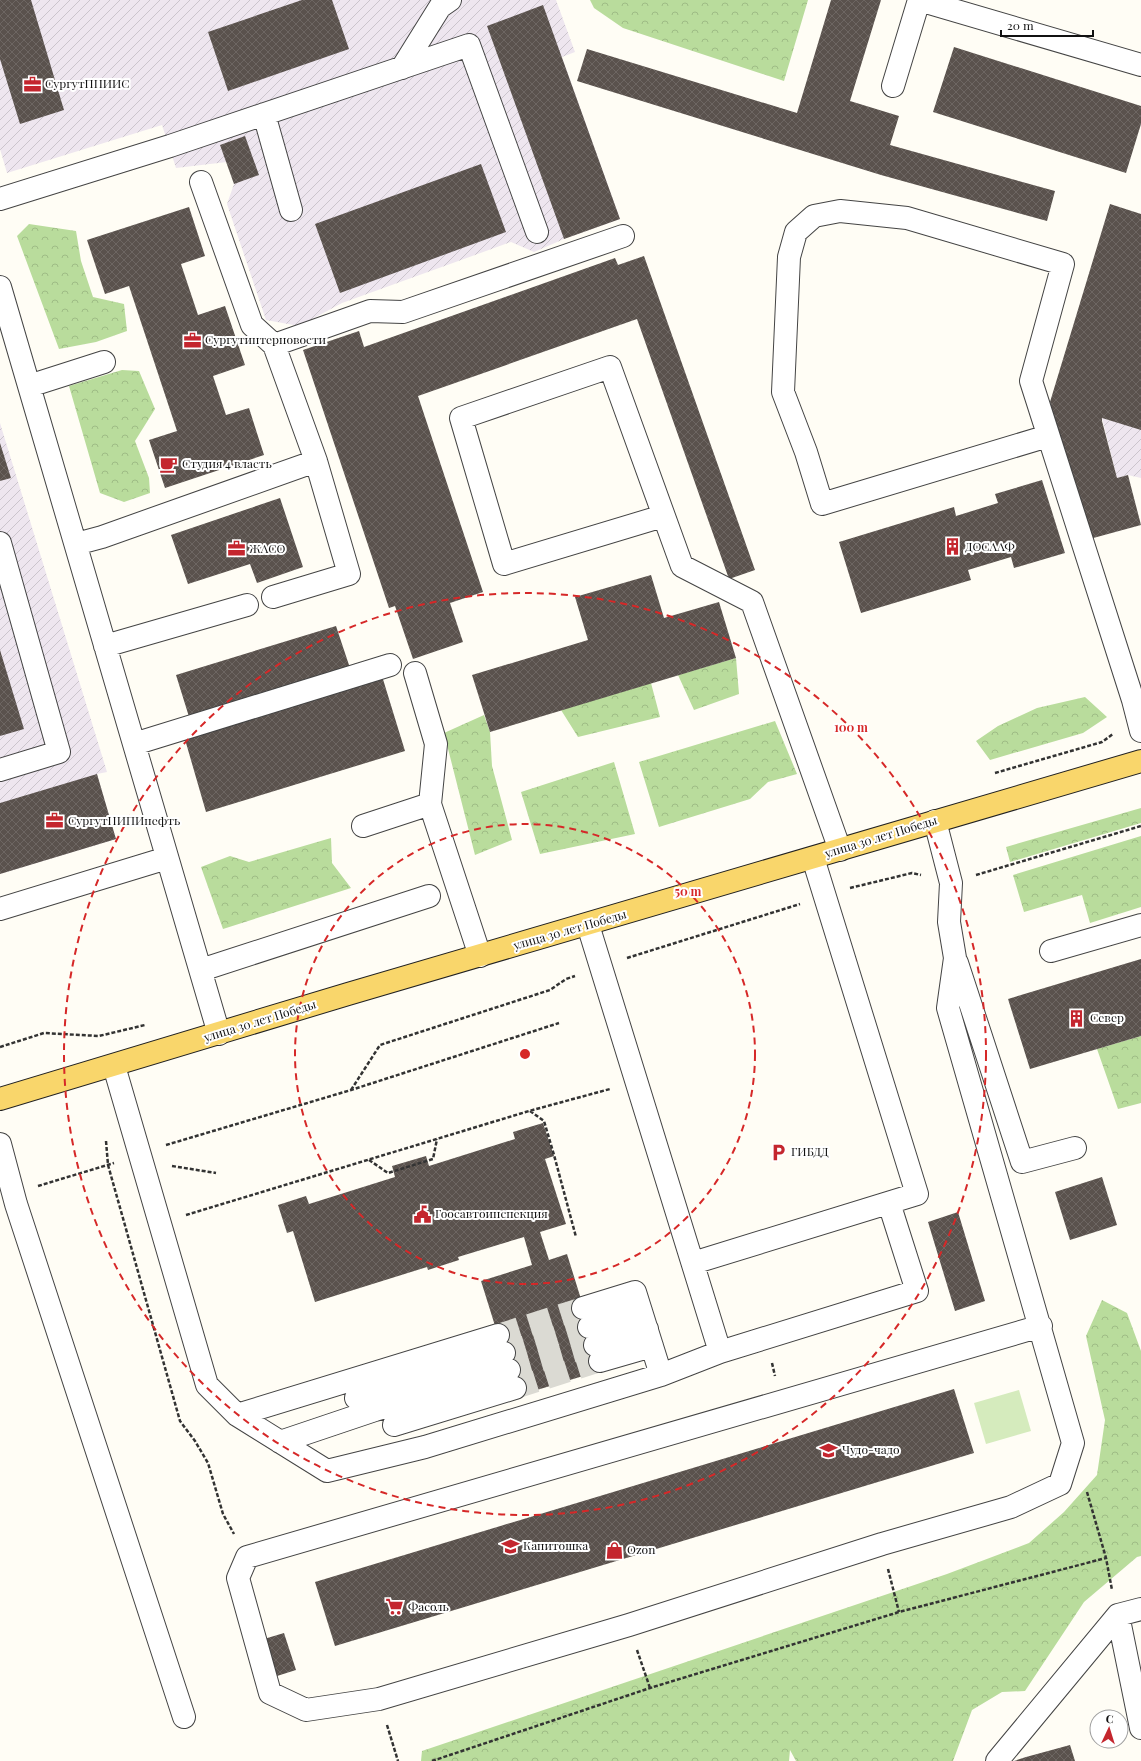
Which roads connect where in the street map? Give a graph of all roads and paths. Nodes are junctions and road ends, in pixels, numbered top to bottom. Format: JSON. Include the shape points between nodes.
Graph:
{"nodes":[{"id":1,"x":450,"y":0,"type":"edge"},
{"id":2,"x":1141,"y":65,"type":"edge"},
{"id":3,"x":402,"y":68,"type":"junction"},
{"id":4,"x":894,"y":86,"type":"dead end"},
{"id":5,"x":264,"y":114,"type":"junction"},
{"id":6,"x":201,"y":182,"type":"dead end"},
{"id":7,"x":0,"y":199,"type":"edge"},
{"id":8,"x":291,"y":210,"type":"dead end"},
{"id":9,"x":537,"y":232,"type":"dead end"},
{"id":10,"x":623,"y":236,"type":"dead end"},
{"id":11,"x":0,"y":287,"type":"edge"},
{"id":12,"x":274,"y":345,"type":"junction"},
{"id":13,"x":104,"y":362,"type":"dead end"},
{"id":14,"x":29,"y":386,"type":"junction"},
{"id":15,"x":1048,"y":436,"type":"junction"},
{"id":16,"x":316,"y":461,"type":"junction"},
{"id":17,"x":663,"y":516,"type":"junction"},
{"id":18,"x":0,"y":543,"type":"edge"},
{"id":19,"x":76,"y":544,"type":"junction"},
{"id":20,"x":273,"y":597,"type":"dead end"},
{"id":21,"x":247,"y":605,"type":"dead end"},
{"id":22,"x":106,"y":646,"type":"junction"},
{"id":23,"x":390,"y":666,"type":"dead end"},
{"id":24,"x":415,"y":673,"type":"dead end"},
{"id":25,"x":1138,"y":711,"type":"edge"},
{"id":26,"x":134,"y":744,"type":"junction"},
{"id":27,"x":1141,"y":761,"type":"edge"},
{"id":28,"x":0,"y":770,"type":"edge"},
{"id":29,"x":989,"y":775,"type":"dead end"},
{"id":30,"x":430,"y":804,"type":"junction"},
{"id":31,"x":935,"y":821,"type":"junction"},
{"id":32,"x":362,"y":826,"type":"dead end"},
{"id":33,"x":1141,"y":826,"type":"edge"},
{"id":34,"x":840,"y":850,"type":"junction"},
{"id":35,"x":168,"y":858,"type":"junction"},
{"id":36,"x":813,"y":858,"type":"junction"},
{"id":37,"x":951,"y":883,"type":"junction"},
{"id":38,"x":430,"y":896,"type":"dead end"},
{"id":39,"x":825,"y":897,"type":"junction"},
{"id":40,"x":0,"y":909,"type":"edge"},
{"id":41,"x":588,"y":925,"type":"junction"},
{"id":42,"x":1141,"y":925,"type":"edge"},
{"id":43,"x":1051,"y":951,"type":"dead end"},
{"id":44,"x":480,"y":956,"type":"junction"},
{"id":45,"x":956,"y":958,"type":"junction"},
{"id":46,"x":601,"y":967,"type":"junction"},
{"id":47,"x":200,"y":970,"type":"junction"},
{"id":48,"x":151,"y":1023,"type":"dead end"},
{"id":49,"x":559,"y":1023,"type":"dead end"},
{"id":50,"x":219,"y":1034,"type":"junction"},
{"id":51,"x":0,"y":1047,"type":"edge"},
{"id":52,"x":114,"y":1066,"type":"junction"},
{"id":53,"x":636,"y":1082,"type":"junction"},
{"id":54,"x":350,"y":1090,"type":"junction"},
{"id":55,"x":0,"y":1099,"type":"edge"},
{"id":56,"x":529,"y":1111,"type":"junction"},
{"id":57,"x":105,"y":1135,"type":"dead end"},
{"id":58,"x":436,"y":1139,"type":"junction"},
{"id":59,"x":0,"y":1144,"type":"edge"},
{"id":60,"x":1075,"y":1148,"type":"dead end"},
{"id":61,"x":139,"y":1154,"type":"junction"},
{"id":62,"x":368,"y":1159,"type":"junction"},
{"id":63,"x":108,"y":1165,"type":"junction"},
{"id":64,"x":171,"y":1166,"type":"dead end"},
{"id":65,"x":411,"y":1166,"type":"junction"},
{"id":66,"x":412,"y":1171,"type":"dead end"},
{"id":67,"x":216,"y":1174,"type":"dead end"},
{"id":68,"x":13,"y":1194,"type":"junction"},
{"id":69,"x":889,"y":1203,"type":"junction"},
{"id":70,"x":178,"y":1217,"type":"dead end"},
{"id":71,"x":576,"y":1237,"type":"dead end"},
{"id":72,"x":693,"y":1263,"type":"junction"},
{"id":73,"x":1041,"y":1326,"type":"junction"},
{"id":74,"x":647,"y":1329,"type":"junction"},
{"id":75,"x":765,"y":1338,"type":"junction"},
{"id":76,"x":720,"y":1352,"type":"junction"},
{"id":77,"x":506,"y":1361,"type":"junction"},
{"id":78,"x":661,"y":1375,"type":"junction"},
{"id":79,"x":339,"y":1384,"type":"junction"},
{"id":80,"x":356,"y":1398,"type":"junction"},
{"id":81,"x":782,"y":1401,"type":"junction"},
{"id":82,"x":375,"y":1410,"type":"junction"},
{"id":83,"x":237,"y":1415,"type":"junction"},
{"id":84,"x":394,"y":1425,"type":"junction"},
{"id":85,"x":280,"y":1442,"type":"junction"},
{"id":86,"x":425,"y":1447,"type":"junction"},
{"id":87,"x":1086,"y":1489,"type":"dead end"},
{"id":88,"x":882,"y":1544,"type":"junction"},
{"id":89,"x":247,"y":1557,"type":"junction"},
{"id":90,"x":1106,"y":1558,"type":"junction"},
{"id":91,"x":1141,"y":1609,"type":"edge"},
{"id":92,"x":899,"y":1612,"type":"junction"},
{"id":93,"x":1118,"y":1615,"type":"junction"},
{"id":94,"x":629,"y":1625,"type":"junction"},
{"id":95,"x":650,"y":1688,"type":"junction"},
{"id":96,"x":380,"y":1699,"type":"junction"},
{"id":97,"x":184,"y":1717,"type":"dead end"},
{"id":98,"x":1141,"y":1728,"type":"edge"},
{"id":99,"x":398,"y":1761,"type":"edge"},
{"id":100,"x":432,"y":1761,"type":"edge"},
{"id":101,"x":997,"y":1761,"type":"edge"}],
"edges":[{"from":1,"to":3,"type":"lane","via":[[440,7]]},
{"from":2,"to":4,"type":"lane","via":[[919,0]]},
{"from":3,"to":5,"type":"lane"},
{"from":3,"to":9,"type":"lane","via":[[469,45]]},
{"from":5,"to":7,"type":"lane"},
{"from":5,"to":8,"type":"lane"},
{"from":6,"to":12,"type":"lane","via":[[252,325]]},
{"from":10,"to":12,"type":"lane","via":[[403,312],[370,311]]},
{"from":11,"to":14,"type":"lane"},
{"from":12,"to":16,"type":"lane"},
{"from":13,"to":14,"type":"lane"},
{"from":14,"to":19,"type":"lane"},
{"from":15,"to":15,"type":"lane","via":[[822,504],[783,392],[789,257],[796,232],[814,216],[840,211],[907,218],[1063,264],[1031,380]]},
{"from":15,"to":25,"type":"lane"},
{"from":16,"to":19,"type":"lane"},
{"from":16,"to":20,"type":"lane","via":[[349,574]]},
{"from":17,"to":17,"type":"lane","via":[[610,367],[461,418],[504,564]]},
{"from":17,"to":34,"type":"lane","via":[[682,566],[752,602]]},
{"from":18,"to":28,"type":"lane","via":[[59,752]]},
{"from":19,"to":22,"type":"lane"},
{"from":21,"to":22,"type":"lane"},
{"from":22,"to":26,"type":"lane"},
{"from":23,"to":26,"type":"lane"},
{"from":24,"to":30,"type":"lane","via":[[436,744]]},
{"from":25,"to":29,"type":"path","via":[[1102,742]]},
{"from":26,"to":35,"type":"lane"},
{"from":27,"to":31,"type":"main road","name":"улица 30 лет Победы"},
{"from":30,"to":32,"type":"lane"},
{"from":30,"to":44,"type":"lane"},
{"from":31,"to":34,"type":"main road","name":"улица 30 лет Победы"},
{"from":31,"to":37,"type":"lane"},
{"from":33,"to":37,"type":"path"},
{"from":34,"to":36,"type":"main road","name":"улица 30 лет Победы"},
{"from":35,"to":40,"type":"lane"},
{"from":35,"to":47,"type":"lane"},
{"from":36,"to":39,"type":"lane"},
{"from":36,"to":41,"type":"main road","name":"улица 30 лет Победы"},
{"from":37,"to":39,"type":"path","via":[[912,873],[862,884]]},
{"from":37,"to":45,"type":"lane","via":[[949,922]]},
{"from":38,"to":47,"type":"lane"},
{"from":39,"to":46,"type":"path"},
{"from":39,"to":69,"type":"lane","via":[[917,1194]]},
{"from":41,"to":44,"type":"main road","name":"улица 30 лет Победы"},
{"from":41,"to":46,"type":"lane"},
{"from":42,"to":43,"type":"lane"},
{"from":44,"to":50,"type":"main road","name":"улица 30 лет Победы"},
{"from":45,"to":60,"type":"lane","via":[[1022,1162]]},
{"from":45,"to":73,"type":"lane","via":[[948,1008]]},
{"from":46,"to":53,"type":"lane"},
{"from":46,"to":54,"type":"path","via":[[566,979],[550,990],[380,1044]]},
{"from":47,"to":50,"type":"lane"},
{"from":48,"to":51,"type":"path","via":[[99,1036],[44,1033]]},
{"from":49,"to":54,"type":"path"},
{"from":50,"to":52,"type":"main road","name":"улица 30 лет Победы"},
{"from":52,"to":55,"type":"main road","name":"улица 30 лет Победы"},
{"from":52,"to":61,"type":"lane"},
{"from":53,"to":56,"type":"path"},
{"from":53,"to":72,"type":"lane"},
{"from":54,"to":61,"type":"path"},
{"from":56,"to":58,"type":"path"},
{"from":56,"to":71,"type":"path","via":[[544,1121]]},
{"from":57,"to":63,"type":"path"},
{"from":58,"to":62,"type":"path"},
{"from":58,"to":65,"type":"path","via":[[433,1159]]},
{"from":59,"to":68,"type":"lane"},
{"from":61,"to":63,"type":"path"},
{"from":61,"to":83,"type":"lane","via":[[207,1385]]},
{"from":62,"to":65,"type":"path","via":[[388,1173]]},
{"from":62,"to":70,"type":"path"},
{"from":63,"to":68,"type":"path"},
{"from":63,"to":89,"type":"path","via":[[180,1421],[208,1463],[223,1514]]},
{"from":64,"to":67,"type":"path"},
{"from":65,"to":66,"type":"path"},
{"from":68,"to":97,"type":"lane"},
{"from":69,"to":72,"type":"lane"},
{"from":69,"to":75,"type":"lane","via":[[917,1291]]},
{"from":72,"to":76,"type":"lane"},
{"from":73,"to":81,"type":"lane"},
{"from":73,"to":88,"type":"lane","via":[[1073,1443],[1060,1484],[1011,1507]]},
{"from":74,"to":74,"type":"lane","via":[[592,1335],[636,1292]]},
{"from":74,"to":78,"type":"lane"},
{"from":75,"to":76,"type":"lane"},
{"from":75,"to":81,"type":"path"},
{"from":76,"to":78,"type":"lane"},
{"from":77,"to":79,"type":"lane"},
{"from":77,"to":80,"type":"lane"},
{"from":77,"to":82,"type":"lane"},
{"from":77,"to":84,"type":"lane"},
{"from":78,"to":86,"type":"lane"},
{"from":79,"to":80,"type":"lane"},
{"from":79,"to":83,"type":"lane"},
{"from":80,"to":82,"type":"lane"},
{"from":81,"to":89,"type":"lane"},
{"from":82,"to":84,"type":"lane"},
{"from":82,"to":85,"type":"lane"},
{"from":83,"to":85,"type":"lane"},
{"from":84,"to":86,"type":"lane"},
{"from":85,"to":86,"type":"lane","via":[[327,1471]]},
{"from":87,"to":90,"type":"path"},
{"from":88,"to":92,"type":"path"},
{"from":88,"to":94,"type":"lane"},
{"from":89,"to":96,"type":"lane","via":[[238,1578],[270,1693],[306,1710]]},
{"from":90,"to":92,"type":"path"},
{"from":90,"to":93,"type":"path"},
{"from":91,"to":93,"type":"lane"},
{"from":92,"to":95,"type":"path"},
{"from":93,"to":98,"type":"lane"},
{"from":93,"to":101,"type":"lane"},
{"from":94,"to":95,"type":"path"},
{"from":94,"to":96,"type":"lane"},
{"from":95,"to":100,"type":"path"},
{"from":96,"to":99,"type":"path"}]}
